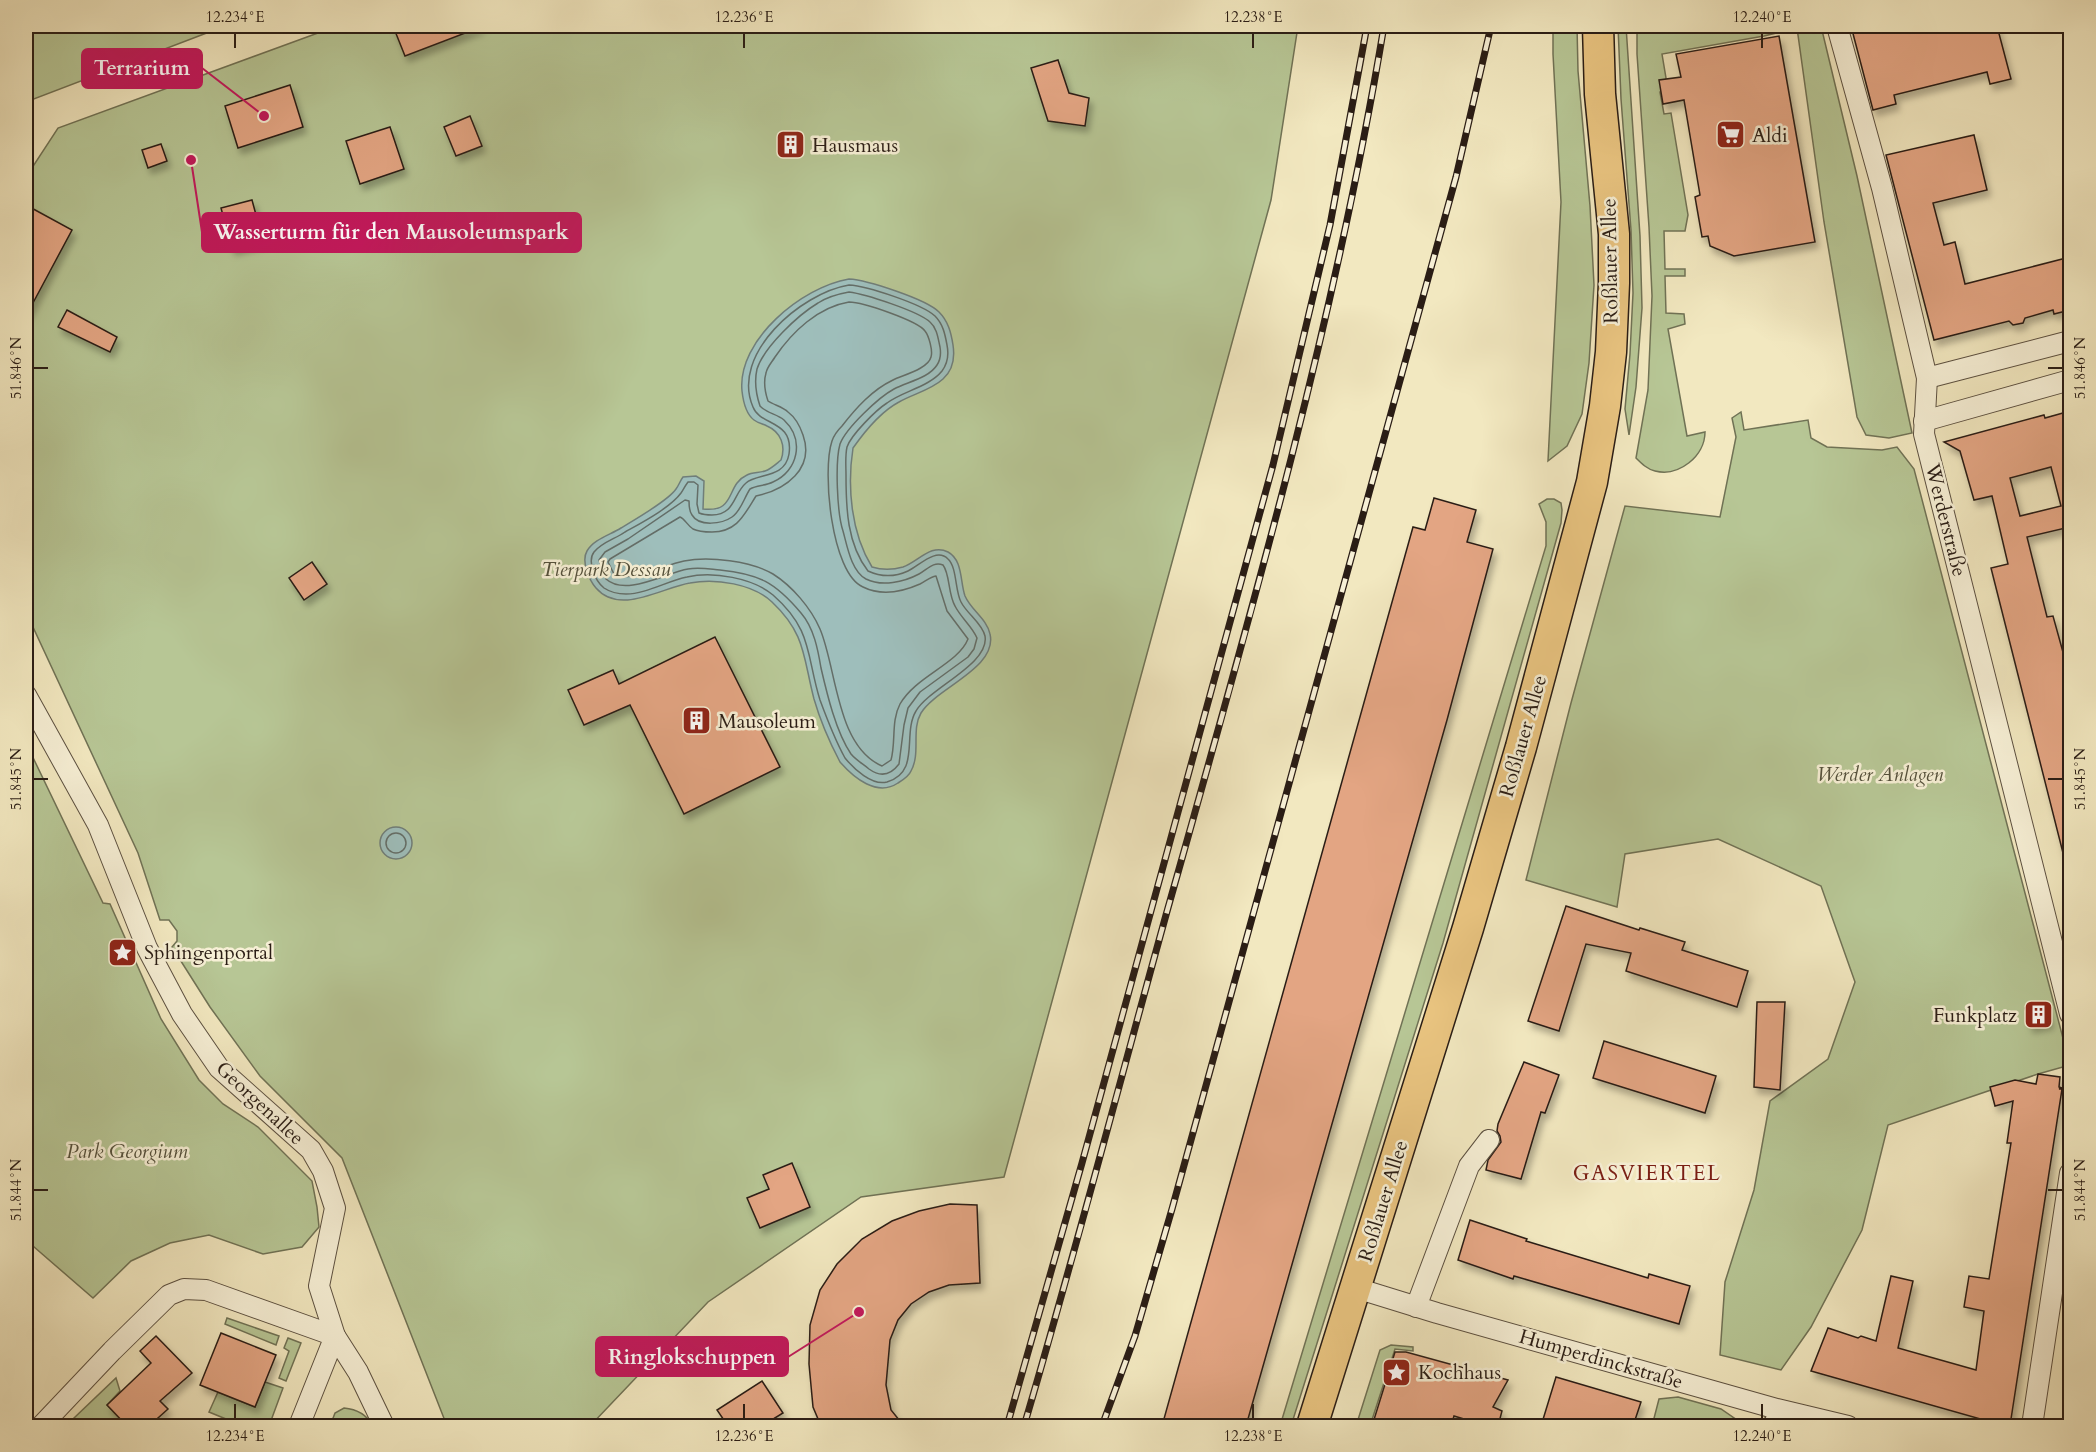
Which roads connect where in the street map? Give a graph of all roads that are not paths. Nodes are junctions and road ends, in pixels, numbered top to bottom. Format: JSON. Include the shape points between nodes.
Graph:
{"nodes":[{"id":1,"x":1598,"y":26,"type":"edge"},
{"id":2,"x":1837,"y":26,"type":"edge"},
{"id":3,"x":2070,"y":341,"type":"edge"},
{"id":4,"x":1927,"y":378,"type":"junction"},
{"id":5,"x":2070,"y":380,"type":"edge"},
{"id":6,"x":1924,"y":421,"type":"junction"},
{"id":7,"x":26,"y":694,"type":"edge"},
{"id":8,"x":2070,"y":1014,"type":"edge"},
{"id":9,"x":1489,"y":1140,"type":"dead end"},
{"id":10,"x":2070,"y":1173,"type":"edge"},
{"id":11,"x":1356,"y":1288,"type":"junction"},
{"id":12,"x":1416,"y":1307,"type":"junction"},
{"id":13,"x":335,"y":1336,"type":"junction"},
{"id":14,"x":1774,"y":1418,"type":"edge"},
{"id":15,"x":41,"y":1426,"type":"edge"},
{"id":16,"x":299,"y":1426,"type":"edge"},
{"id":17,"x":384,"y":1426,"type":"edge"},
{"id":18,"x":1312,"y":1426,"type":"edge"},
{"id":19,"x":1848,"y":1426,"type":"edge"},
{"id":20,"x":2032,"y":1426,"type":"edge"}],
"edges":[{"from":1,"to":11,"type":"main road","name":"Roßlauer Allee","via":[[1600,94],[1614,234],[1614,283],[1605,406],[1592,482],[1521,747]]},
{"from":2,"to":4,"type":"street","name":"Werderstraße","via":[[1882,188]]},
{"from":3,"to":4,"type":"street"},
{"from":4,"to":6,"type":"street","name":"Werderstraße"},
{"from":5,"to":6,"type":"street"},
{"from":6,"to":8,"type":"street","name":"Werderstraße","via":[[1924,434]]},
{"from":7,"to":13,"type":"street","name":"Georgenallee","via":[[98,825],[147,948],[182,1014],[219,1068],[311,1150],[324,1171],[335,1208],[319,1286]]},
{"from":9,"to":12,"type":"street","via":[[1469,1166]]},
{"from":10,"to":20,"type":"street"},
{"from":11,"to":12,"type":"street","name":"Humperdinckstraße"},
{"from":11,"to":18,"type":"main road","name":"Roßlauer Allee"},
{"from":12,"to":14,"type":"street","name":"Humperdinckstraße"},
{"from":13,"to":15,"type":"street","via":[[206,1290],[184,1289],[169,1294]]},
{"from":13,"to":16,"type":"street"},
{"from":13,"to":17,"type":"street","name":"Georgenallee"},
{"from":14,"to":19,"type":"street","name":"Humperdinckstraße"}]}
